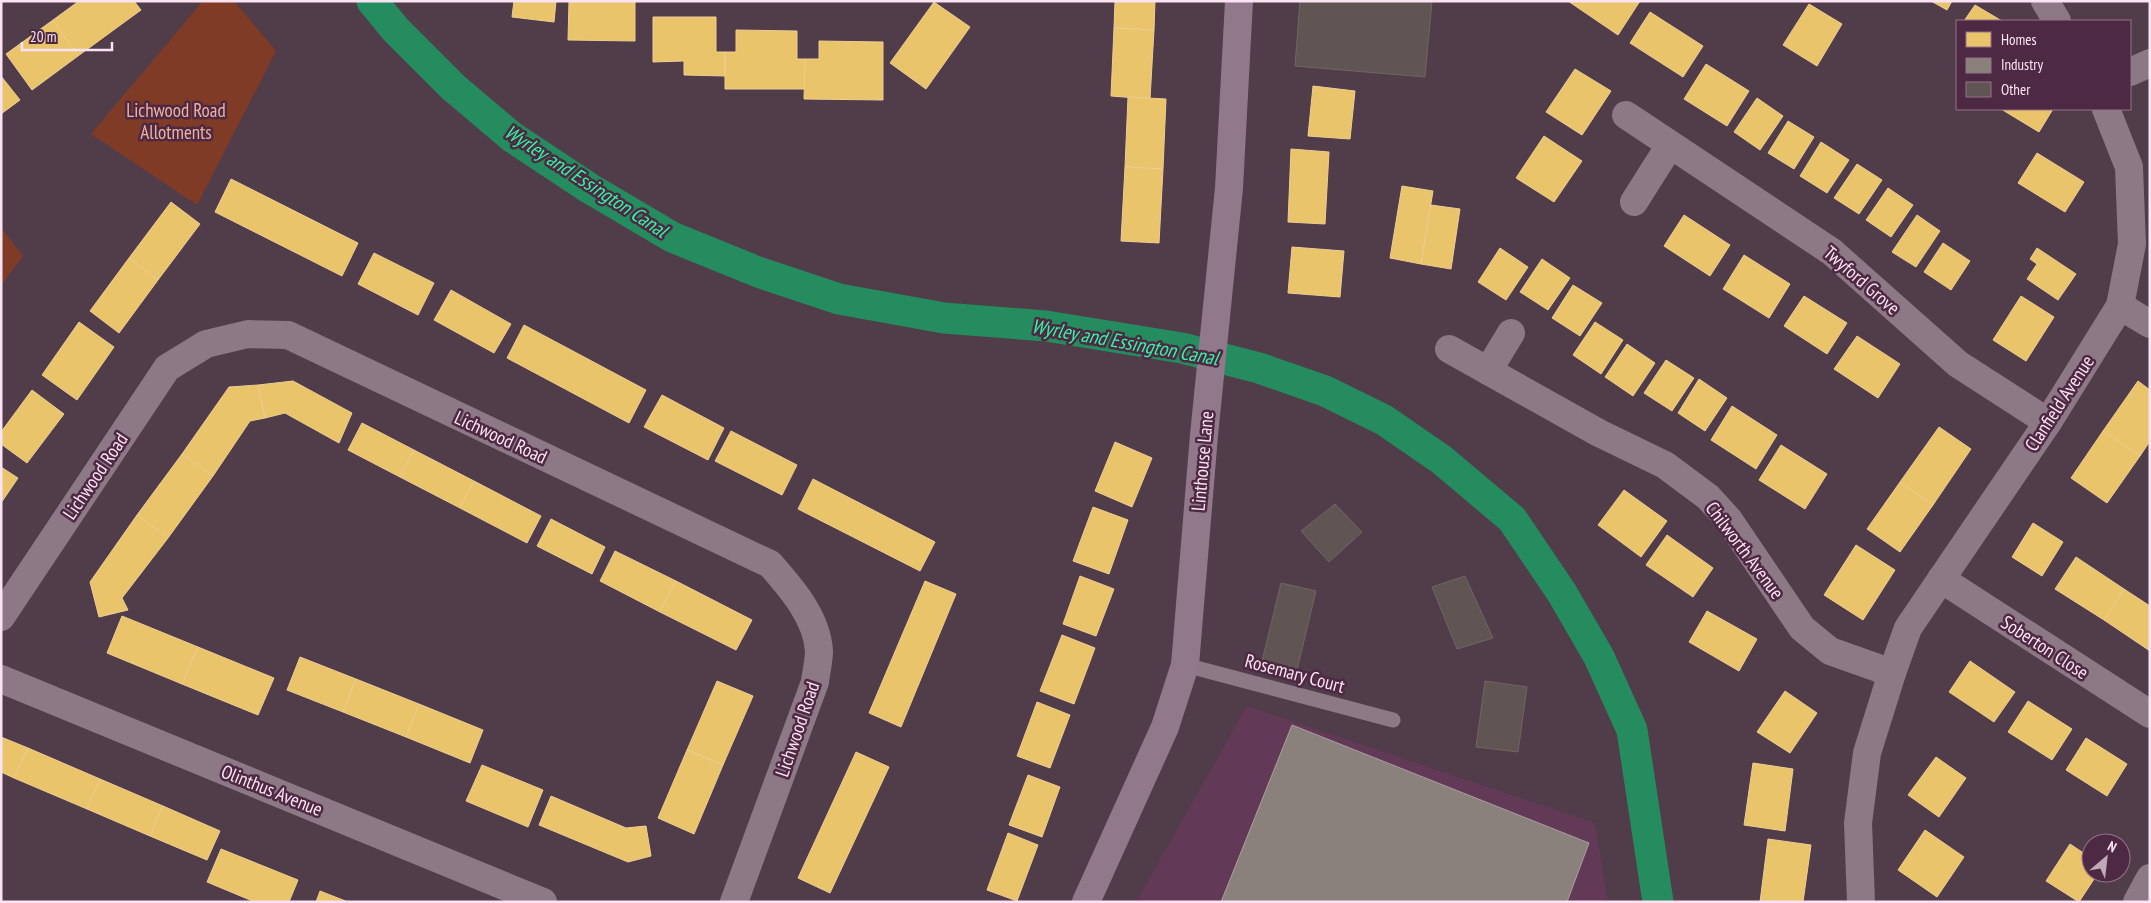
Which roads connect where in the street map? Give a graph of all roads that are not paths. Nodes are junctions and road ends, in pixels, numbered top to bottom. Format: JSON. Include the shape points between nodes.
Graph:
{"nodes":[{"id":1,"x":1239,"y":1,"type":"edge"},
{"id":2,"x":2045,"y":1,"type":"edge"},
{"id":3,"x":2056,"y":20,"type":"edge"},
{"id":4,"x":2150,"y":63,"type":"edge"},
{"id":5,"x":2131,"y":72,"type":"edge"},
{"id":6,"x":2106,"y":110,"type":"edge"},
{"id":7,"x":1626,"y":114,"type":"dead end"},
{"id":8,"x":1670,"y":145,"type":"junction"},
{"id":9,"x":1634,"y":202,"type":"dead end"},
{"id":10,"x":2120,"y":306,"type":"junction"},
{"id":11,"x":2150,"y":324,"type":"edge"},
{"id":12,"x":1511,"y":333,"type":"dead end"},
{"id":13,"x":1449,"y":349,"type":"dead end"},
{"id":14,"x":1488,"y":371,"type":"junction"},
{"id":15,"x":2048,"y":422,"type":"junction"},
{"id":16,"x":1941,"y":579,"type":"junction"},
{"id":17,"x":1,"y":617,"type":"edge"},
{"id":18,"x":1185,"y":664,"type":"junction"},
{"id":19,"x":1892,"y":672,"type":"junction"},
{"id":20,"x":1,"y":679,"type":"edge"},
{"id":21,"x":2150,"y":714,"type":"edge"},
{"id":22,"x":1394,"y":720,"type":"dead end"},
{"id":23,"x":2150,"y":878,"type":"edge"},
{"id":24,"x":543,"y":902,"type":"edge"},
{"id":25,"x":734,"y":902,"type":"edge"},
{"id":26,"x":1086,"y":902,"type":"edge"},
{"id":27,"x":1861,"y":902,"type":"edge"},
{"id":28,"x":2137,"y":902,"type":"edge"}],
"edges":[{"from":1,"to":18,"type":"street","name":"Linthouse Lane","via":[[1229,188]]},
{"from":2,"to":3,"type":"street"},
{"from":4,"to":5,"type":"street"},
{"from":6,"to":10,"type":"street","name":"Clanfield Avenue","via":[[2129,167],[2132,244]]},
{"from":7,"to":8,"type":"street","name":"Twyford Grove"},
{"from":8,"to":9,"type":"street"},
{"from":8,"to":15,"type":"street","name":"Twyford Grove","via":[[1832,252],[1958,364]]},
{"from":10,"to":11,"type":"street"},
{"from":10,"to":15,"type":"street","name":"Clanfield Avenue"},
{"from":12,"to":14,"type":"street"},
{"from":13,"to":14,"type":"street","name":"Chilworth Avenue"},
{"from":14,"to":19,"type":"street","name":"Chilworth Avenue","via":[[1665,466],[1694,486],[1729,520],[1802,628],[1830,652]]},
{"from":15,"to":16,"type":"street","name":"Clanfield Avenue"},
{"from":16,"to":19,"type":"street","name":"Clanfield Avenue","via":[[1908,628]]},
{"from":16,"to":21,"type":"street","name":"Soberton Close"},
{"from":17,"to":25,"type":"street","name":"Lichwood Road","via":[[167,368],[206,344],[248,334],[288,335],[770,564],[796,594],[811,623],[819,651],[815,682]]},
{"from":18,"to":22,"type":"lane","name":"Rosemary Court"},
{"from":18,"to":26,"type":"street","name":"Linthouse Lane","via":[[1165,727]]},
{"from":19,"to":27,"type":"street","name":"Clanfield Avenue","via":[[1867,753],[1858,823]]},
{"from":20,"to":24,"type":"street","name":"Olinthus Avenue"},
{"from":23,"to":28,"type":"street"}]}
